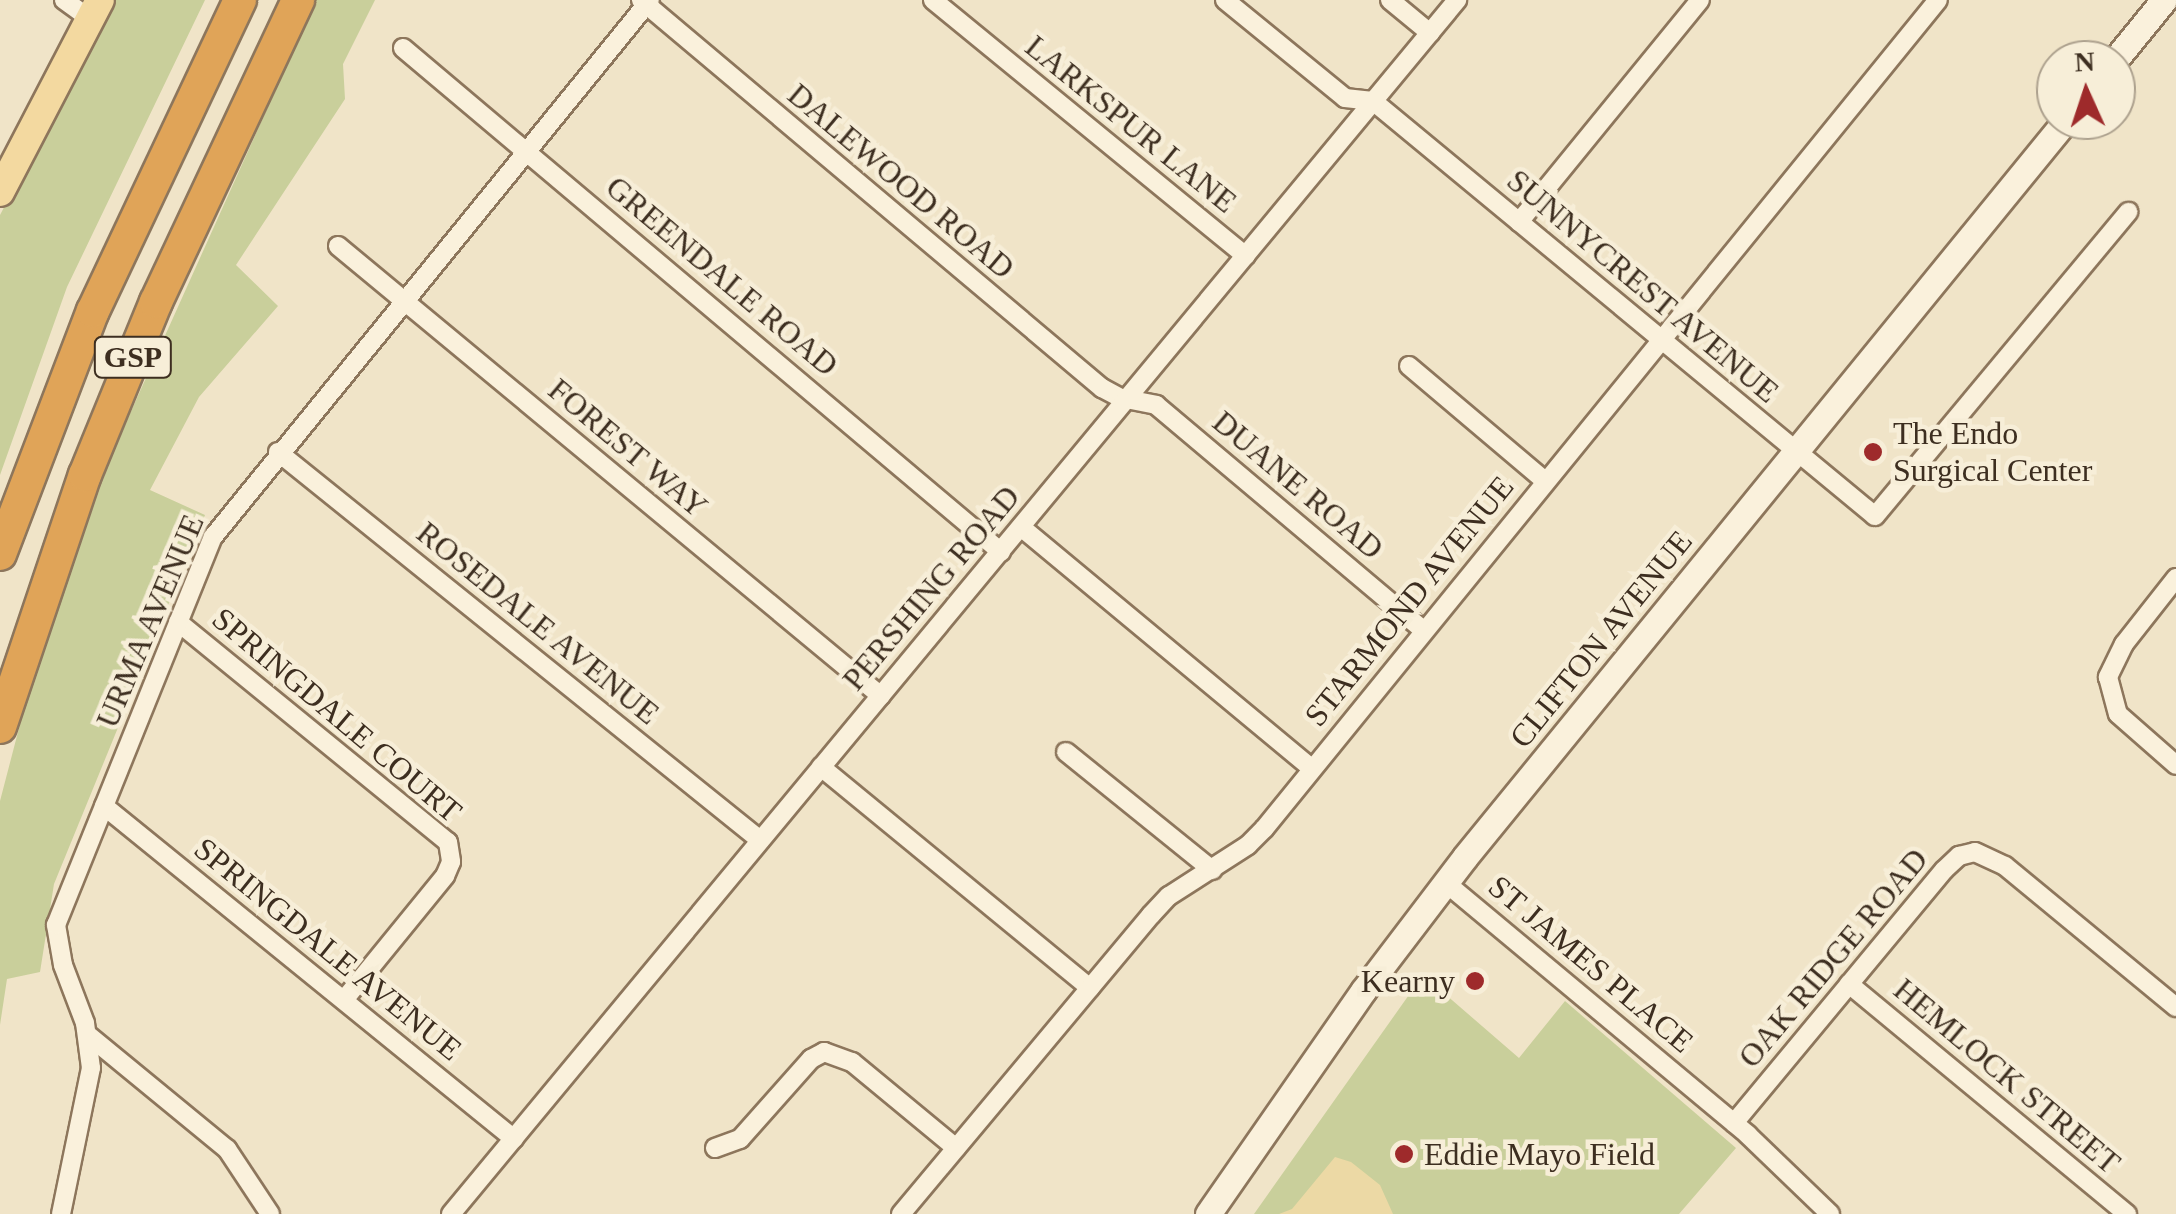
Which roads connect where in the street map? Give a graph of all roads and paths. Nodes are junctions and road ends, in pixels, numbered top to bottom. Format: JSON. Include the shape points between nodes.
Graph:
{"nodes":[{"id":1,"x":64,"y":0,"type":"edge"},
{"id":2,"x":240,"y":0,"type":"edge"},
{"id":3,"x":298,"y":0,"type":"edge"},
{"id":4,"x":933,"y":0,"type":"edge"},
{"id":5,"x":1225,"y":0,"type":"edge"},
{"id":6,"x":1390,"y":0,"type":"edge"},
{"id":7,"x":1457,"y":0,"type":"edge"},
{"id":8,"x":1700,"y":0,"type":"edge"},
{"id":9,"x":1938,"y":0,"type":"edge"},
{"id":10,"x":2164,"y":0,"type":"edge"},
{"id":11,"x":646,"y":1,"type":"edge"},
{"id":12,"x":95,"y":9,"type":"edge"},
{"id":13,"x":1430,"y":33,"type":"junction"},
{"id":14,"x":2131,"y":40,"type":"edge"},
{"id":15,"x":403,"y":48,"type":"dead end"},
{"id":16,"x":1374,"y":101,"type":"junction"},
{"id":17,"x":2050,"y":140,"type":"edge"},
{"id":18,"x":527,"y":149,"type":"junction"},
{"id":19,"x":0,"y":192,"type":"edge"},
{"id":20,"x":2128,"y":212,"type":"dead end"},
{"id":21,"x":1519,"y":222,"type":"junction"},
{"id":22,"x":338,"y":246,"type":"dead end"},
{"id":23,"x":1246,"y":256,"type":"junction"},
{"id":24,"x":402,"y":299,"type":"junction"},
{"id":25,"x":1660,"y":339,"type":"junction"},
{"id":26,"x":1409,"y":366,"type":"dead end"},
{"id":27,"x":1128,"y":398,"type":"junction"},
{"id":28,"x":278,"y":452,"type":"junction"},
{"id":29,"x":1795,"y":452,"type":"junction"},
{"id":30,"x":1546,"y":481,"type":"junction"},
{"id":31,"x":1021,"y":527,"type":"junction"},
{"id":32,"x":1001,"y":552,"type":"junction"},
{"id":33,"x":0,"y":554,"type":"edge"},
{"id":34,"x":2176,"y":578,"type":"edge"},
{"id":35,"x":178,"y":622,"type":"junction"},
{"id":36,"x":1424,"y":630,"type":"junction"},
{"id":37,"x":880,"y":696,"type":"junction"},
{"id":38,"x":0,"y":727,"type":"edge"},
{"id":39,"x":1066,"y":752,"type":"dead end"},
{"id":40,"x":2176,"y":765,"type":"edge"},
{"id":41,"x":821,"y":767,"type":"junction"},
{"id":42,"x":1311,"y":768,"type":"junction"},
{"id":43,"x":104,"y":806,"type":"junction"},
{"id":44,"x":760,"y":840,"type":"junction"},
{"id":45,"x":1212,"y":870,"type":"junction"},
{"id":46,"x":1446,"y":882,"type":"junction"},
{"id":47,"x":1849,"y":984,"type":"junction"},
{"id":48,"x":1090,"y":988,"type":"junction"},
{"id":49,"x":344,"y":1000,"type":"junction"},
{"id":50,"x":2176,"y":1007,"type":"edge"},
{"id":51,"x":88,"y":1035,"type":"junction"},
{"id":52,"x":1734,"y":1123,"type":"junction"},
{"id":53,"x":514,"y":1139,"type":"junction"},
{"id":54,"x":715,"y":1148,"type":"dead end"},
{"id":55,"x":956,"y":1148,"type":"junction"},
{"id":56,"x":1823,"y":1212,"type":"edge"},
{"id":57,"x":60,"y":1214,"type":"edge"},
{"id":58,"x":270,"y":1214,"type":"edge"},
{"id":59,"x":450,"y":1214,"type":"edge"},
{"id":60,"x":902,"y":1214,"type":"edge"},
{"id":61,"x":1208,"y":1214,"type":"edge"},
{"id":62,"x":2127,"y":1214,"type":"edge"}],
"edges":[{"from":1,"to":12,"type":"street"},
{"from":2,"to":33,"type":"highway","number":"GSP","via":[[94,311]]},
{"from":3,"to":38,"type":"highway","number":"GSP","via":[[156,302],[85,475]]},
{"from":4,"to":23,"type":"street","name":"LARKSPUR LANE"},
{"from":5,"to":16,"type":"street","via":[[1345,98]]},
{"from":6,"to":13,"type":"street"},
{"from":7,"to":13,"type":"street","name":"PERSHING ROAD"},
{"from":8,"to":21,"type":"street"},
{"from":9,"to":25,"type":"street","name":"STARMOND AVENUE"},
{"from":10,"to":14,"type":"main road"},
{"from":11,"to":18,"type":"street","name":"URMA AVENUE"},
{"from":11,"to":27,"type":"street","name":"DALEWOOD ROAD","via":[[1102,388]]},
{"from":12,"to":19,"type":"main road"},
{"from":13,"to":16,"type":"street","name":"PERSHING ROAD"},
{"from":15,"to":18,"type":"street","name":"GREENDALE ROAD"},
{"from":16,"to":21,"type":"street","name":"SUNNYCREST AVENUE"},
{"from":16,"to":23,"type":"street","name":"PERSHING ROAD"},
{"from":17,"to":29,"type":"main road","name":"CLIFTON AVENUE"},
{"from":18,"to":24,"type":"street","name":"URMA AVENUE"},
{"from":18,"to":32,"type":"street","name":"GREENDALE ROAD"},
{"from":20,"to":29,"type":"street","name":"SUNNYCREST AVENUE","via":[[1876,516]]},
{"from":21,"to":25,"type":"street","name":"SUNNYCREST AVENUE"},
{"from":22,"to":24,"type":"street","name":"FOREST WAY"},
{"from":23,"to":27,"type":"street","name":"PERSHING ROAD"},
{"from":24,"to":28,"type":"street","name":"URMA AVENUE"},
{"from":24,"to":37,"type":"street","name":"FOREST WAY"},
{"from":25,"to":29,"type":"street","name":"SUNNYCREST AVENUE"},
{"from":25,"to":30,"type":"street","name":"STARMOND AVENUE"},
{"from":26,"to":30,"type":"street"},
{"from":27,"to":31,"type":"street","name":"PERSHING ROAD"},
{"from":27,"to":36,"type":"street","name":"DUANE ROAD","via":[[1156,405]]},
{"from":28,"to":35,"type":"street","name":"URMA AVENUE","via":[[213,536]]},
{"from":28,"to":44,"type":"street","name":"ROSEDALE AVENUE"},
{"from":29,"to":46,"type":"main road","name":"CLIFTON AVENUE"},
{"from":30,"to":36,"type":"street","name":"STARMOND AVENUE"},
{"from":31,"to":32,"type":"street","name":"PERSHING ROAD"},
{"from":31,"to":42,"type":"street"},
{"from":32,"to":37,"type":"street","name":"PERSHING ROAD"},
{"from":34,"to":40,"type":"street","via":[[2124,644],[2108,678],[2118,714]]},
{"from":35,"to":43,"type":"street","name":"URMA AVENUE"},
{"from":35,"to":49,"type":"street","name":"SPRINGDALE COURT","via":[[448,842],[445,876]]},
{"from":36,"to":42,"type":"street","name":"STARMOND AVENUE"},
{"from":37,"to":41,"type":"street","name":"PERSHING ROAD"},
{"from":39,"to":45,"type":"street"},
{"from":41,"to":44,"type":"street","name":"PERSHING ROAD"},
{"from":41,"to":48,"type":"street"},
{"from":42,"to":45,"type":"street","name":"STARMOND AVENUE","via":[[1256,837]]},
{"from":43,"to":49,"type":"street","name":"SPRINGDALE AVENUE"},
{"from":43,"to":51,"type":"street","name":"URMA AVENUE","via":[[56,925]]},
{"from":44,"to":53,"type":"street","name":"PERSHING ROAD"},
{"from":45,"to":48,"type":"street","name":"STARMOND AVENUE","via":[[1169,896]]},
{"from":46,"to":52,"type":"street","name":"ST JAMES PLACE"},
{"from":46,"to":61,"type":"main road","name":"CLIFTON AVENUE"},
{"from":47,"to":50,"type":"street","name":"OAK RIDGE ROAD","via":[[1944,870],[1975,852],[2005,866]]},
{"from":47,"to":52,"type":"street","name":"OAK RIDGE ROAD"},
{"from":47,"to":62,"type":"street","name":"HEMLOCK STREET"},
{"from":48,"to":55,"type":"street","name":"STARMOND AVENUE"},
{"from":49,"to":53,"type":"street","name":"SPRINGDALE AVENUE"},
{"from":51,"to":57,"type":"street","name":"URMA AVENUE","via":[[91,1068]]},
{"from":51,"to":58,"type":"street","via":[[228,1149]]},
{"from":52,"to":56,"type":"street","name":"ST JAMES PLACE"},
{"from":53,"to":59,"type":"street","name":"PERSHING ROAD"},
{"from":54,"to":55,"type":"street","via":[[740,1139],[824,1052],[852,1062]]},
{"from":55,"to":60,"type":"street","name":"STARMOND AVENUE"}]}
